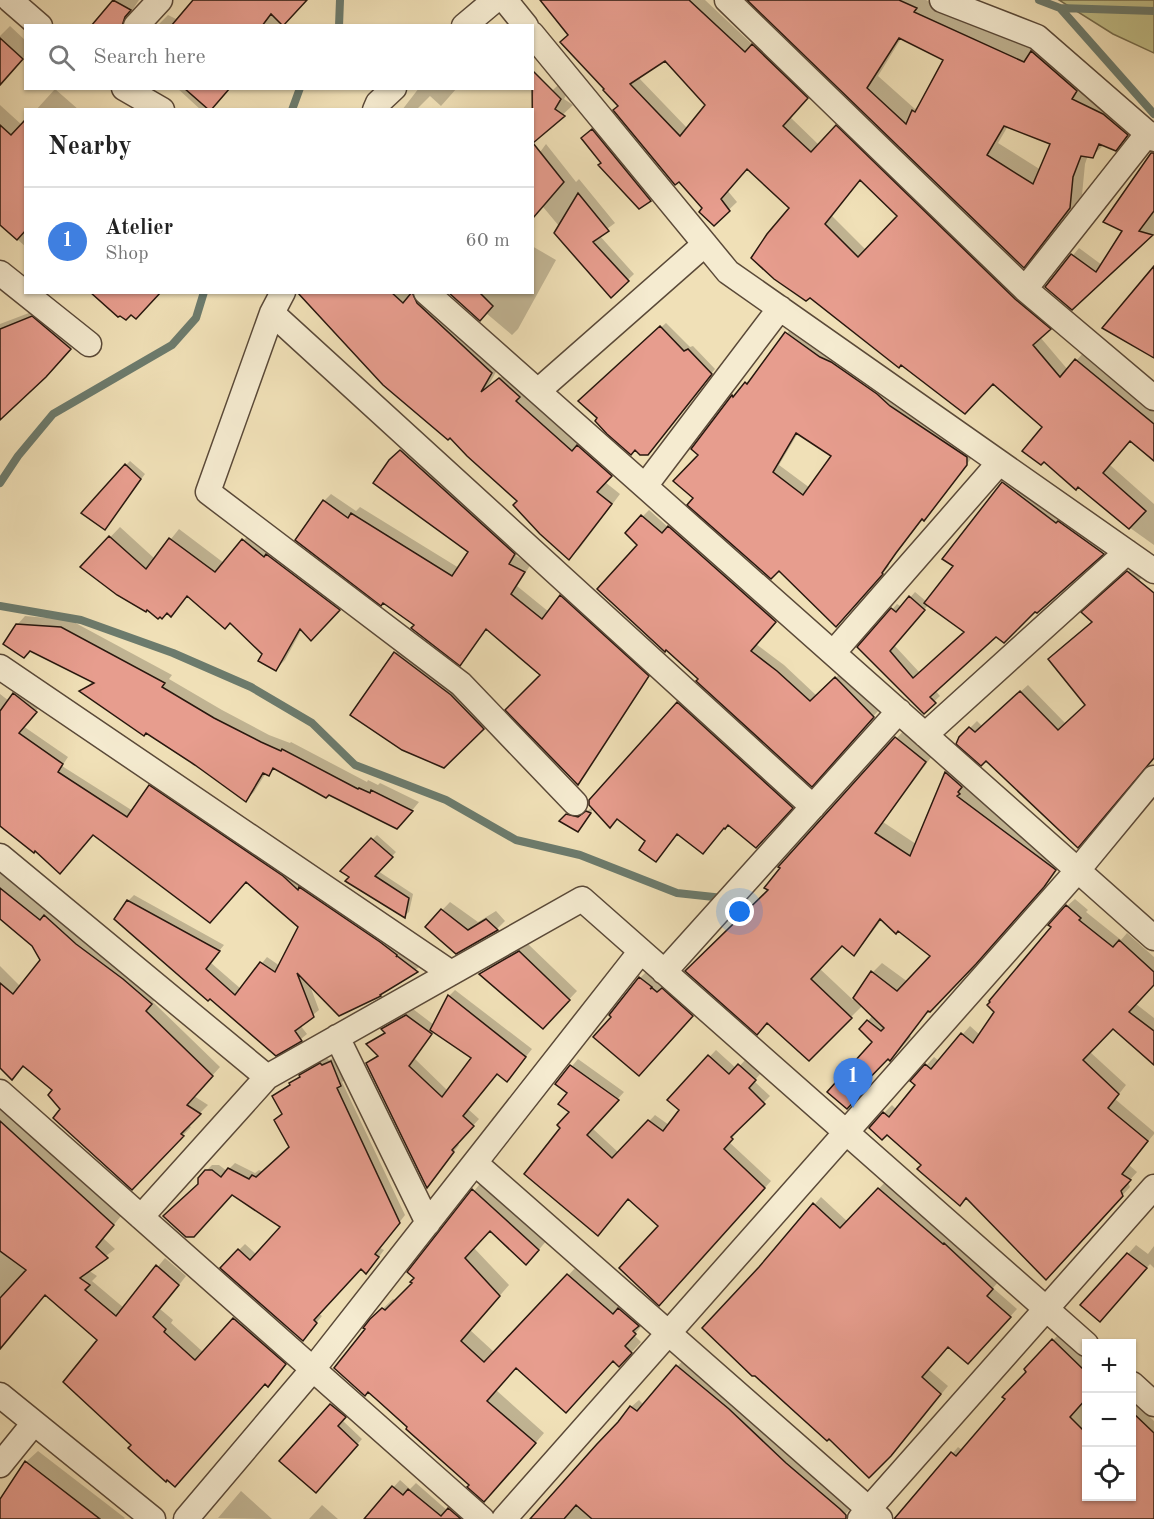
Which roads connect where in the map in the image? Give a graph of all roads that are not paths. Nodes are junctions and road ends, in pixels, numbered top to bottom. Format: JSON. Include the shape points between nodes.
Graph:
{"nodes":[{"id":1,"x":10,"y":0,"type":"edge"},
{"id":2,"x":160,"y":0,"type":"edge"},
{"id":3,"x":495,"y":0,"type":"edge"},
{"id":4,"x":505,"y":0,"type":"edge"},
{"id":5,"x":727,"y":0,"type":"edge"},
{"id":6,"x":942,"y":0,"type":"edge"},
{"id":7,"x":38,"y":24,"type":"edge"},
{"id":8,"x":138,"y":24,"type":"edge"},
{"id":9,"x":466,"y":24,"type":"edge"},
{"id":10,"x":524,"y":24,"type":"edge"},
{"id":11,"x":534,"y":36,"type":"edge"},
{"id":12,"x":127,"y":90,"type":"edge"},
{"id":13,"x":392,"y":90,"type":"edge"},
{"id":14,"x":159,"y":108,"type":"edge"},
{"id":15,"x":376,"y":108,"type":"edge"},
{"id":16,"x":1151,"y":136,"type":"edge"},
{"id":17,"x":705,"y":244,"type":"junction"},
{"id":18,"x":3,"y":281,"type":"edge"},
{"id":19,"x":1025,"y":289,"type":"junction"},
{"id":20,"x":428,"y":294,"type":"edge"},
{"id":21,"x":277,"y":303,"type":"edge"},
{"id":22,"x":780,"y":308,"type":"junction"},
{"id":23,"x":89,"y":344,"type":"dead end"},
{"id":24,"x":537,"y":391,"type":"junction"},
{"id":25,"x":1154,"y":399,"type":"edge"},
{"id":26,"x":999,"y":463,"type":"junction"},
{"id":27,"x":645,"y":486,"type":"junction"},
{"id":28,"x":1127,"y":552,"type":"junction"},
{"id":29,"x":1154,"y":571,"type":"edge"},
{"id":30,"x":833,"y":653,"type":"junction"},
{"id":31,"x":0,"y":667,"type":"edge"},
{"id":32,"x":899,"y":711,"type":"junction"},
{"id":33,"x":925,"y":735,"type":"junction"},
{"id":34,"x":1154,"y":778,"type":"edge"},
{"id":35,"x":575,"y":803,"type":"dead end"},
{"id":36,"x":813,"y":807,"type":"junction"},
{"id":37,"x":0,"y":856,"type":"edge"},
{"id":38,"x":1078,"y":870,"type":"junction"},
{"id":39,"x":1154,"y":938,"type":"edge"},
{"id":40,"x":641,"y":951,"type":"junction"},
{"id":41,"x":664,"y":972,"type":"junction"},
{"id":42,"x":451,"y":973,"type":"junction"},
{"id":43,"x":337,"y":1038,"type":"junction"},
{"id":44,"x":267,"y":1077,"type":"junction"},
{"id":45,"x":0,"y":1092,"type":"edge"},
{"id":46,"x":846,"y":1132,"type":"junction"},
{"id":47,"x":475,"y":1163,"type":"junction"},
{"id":48,"x":1154,"y":1187,"type":"edge"},
{"id":49,"x":141,"y":1216,"type":"junction"},
{"id":50,"x":428,"y":1223,"type":"junction"},
{"id":51,"x":1046,"y":1309,"type":"junction"},
{"id":52,"x":668,"y":1333,"type":"junction"},
{"id":53,"x":1082,"y":1340,"type":"edge"},
{"id":54,"x":313,"y":1369,"type":"junction"},
{"id":55,"x":1136,"y":1388,"type":"edge"},
{"id":56,"x":0,"y":1395,"type":"edge"},
{"id":57,"x":1154,"y":1404,"type":"edge"},
{"id":58,"x":34,"y":1423,"type":"junction"},
{"id":59,"x":0,"y":1465,"type":"edge"},
{"id":60,"x":870,"y":1516,"type":"edge"},
{"id":61,"x":153,"y":1519,"type":"edge"},
{"id":62,"x":186,"y":1519,"type":"edge"},
{"id":63,"x":482,"y":1519,"type":"edge"},
{"id":64,"x":504,"y":1519,"type":"edge"}],
"edges":[{"from":1,"to":7,"type":"street"},
{"from":2,"to":8,"type":"street"},
{"from":3,"to":9,"type":"street"},
{"from":4,"to":10,"type":"street"},
{"from":5,"to":19,"type":"street"},
{"from":6,"to":16,"type":"street","via":[[1037,37]]},
{"from":11,"to":17,"type":"street"},
{"from":12,"to":14,"type":"street"},
{"from":13,"to":15,"type":"street"},
{"from":16,"to":19,"type":"street"},
{"from":17,"to":22,"type":"street","via":[[728,272]]},
{"from":17,"to":24,"type":"street"},
{"from":18,"to":23,"type":"street"},
{"from":19,"to":25,"type":"street"},
{"from":20,"to":24,"type":"street"},
{"from":21,"to":35,"type":"street","via":[[208,492],[461,684]]},
{"from":21,"to":36,"type":"street"},
{"from":22,"to":26,"type":"street"},
{"from":22,"to":27,"type":"street"},
{"from":24,"to":27,"type":"street"},
{"from":26,"to":28,"type":"street"},
{"from":26,"to":30,"type":"street"},
{"from":27,"to":30,"type":"street"},
{"from":28,"to":29,"type":"street"},
{"from":28,"to":33,"type":"street"},
{"from":30,"to":32,"type":"street"},
{"from":31,"to":42,"type":"street"},
{"from":32,"to":33,"type":"street"},
{"from":32,"to":36,"type":"street"},
{"from":33,"to":38,"type":"street"},
{"from":34,"to":38,"type":"street"},
{"from":36,"to":41,"type":"street"},
{"from":37,"to":44,"type":"street"},
{"from":38,"to":39,"type":"street"},
{"from":38,"to":46,"type":"street"},
{"from":40,"to":41,"type":"street"},
{"from":40,"to":42,"type":"street","via":[[582,899]]},
{"from":40,"to":47,"type":"street"},
{"from":41,"to":46,"type":"street"},
{"from":42,"to":43,"type":"street"},
{"from":43,"to":44,"type":"street"},
{"from":43,"to":50,"type":"street"},
{"from":44,"to":49,"type":"street"},
{"from":45,"to":49,"type":"street"},
{"from":46,"to":51,"type":"street"},
{"from":46,"to":52,"type":"street"},
{"from":47,"to":50,"type":"street"},
{"from":47,"to":52,"type":"street"},
{"from":48,"to":51,"type":"street"},
{"from":49,"to":54,"type":"street"},
{"from":50,"to":54,"type":"street"},
{"from":51,"to":53,"type":"street"},
{"from":51,"to":60,"type":"street"},
{"from":52,"to":60,"type":"street"},
{"from":52,"to":64,"type":"street"},
{"from":54,"to":62,"type":"street"},
{"from":54,"to":63,"type":"street"},
{"from":55,"to":57,"type":"street"},
{"from":56,"to":58,"type":"street"},
{"from":58,"to":59,"type":"street"},
{"from":58,"to":61,"type":"street"}]}
